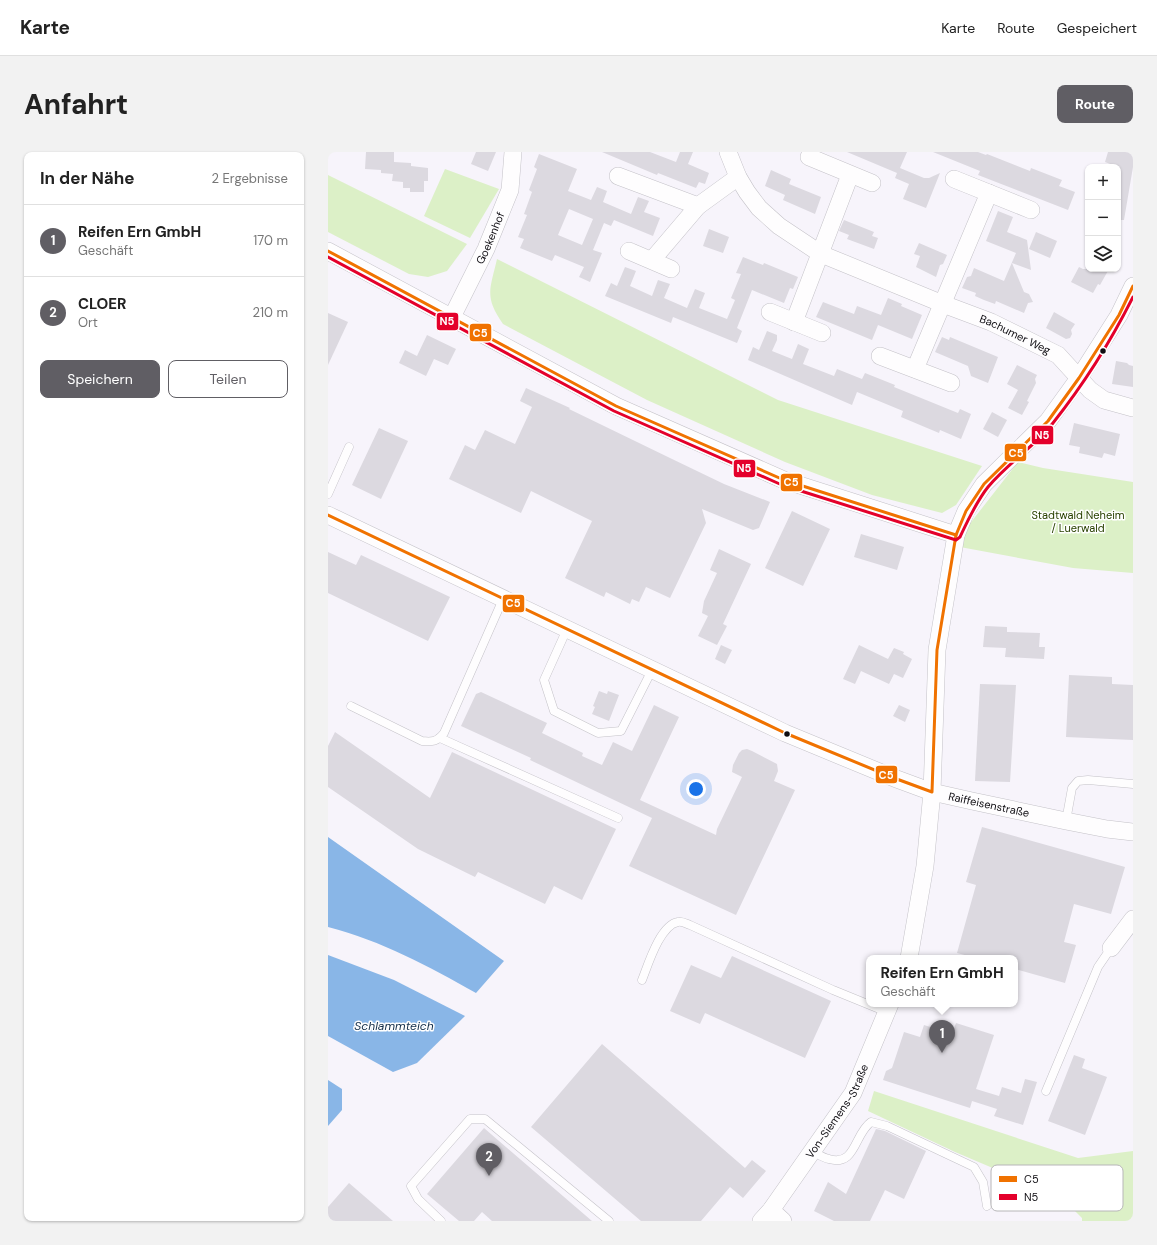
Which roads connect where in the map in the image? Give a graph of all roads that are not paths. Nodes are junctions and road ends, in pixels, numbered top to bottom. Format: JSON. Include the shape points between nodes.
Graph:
{"nodes":[{"id":1,"x":513,"y":152,"type":"edge"},
{"id":2,"x":728,"y":152,"type":"edge"},
{"id":3,"x":808,"y":158,"type":"dead end"},
{"id":4,"x":850,"y":175,"type":"junction"},
{"id":5,"x":618,"y":176,"type":"dead end"},
{"id":6,"x":738,"y":177,"type":"junction"},
{"id":7,"x":954,"y":179,"type":"dead end"},
{"id":8,"x":872,"y":183,"type":"dead end"},
{"id":9,"x":989,"y":193,"type":"junction"},
{"id":10,"x":698,"y":206,"type":"junction"},
{"id":11,"x":1031,"y":210,"type":"dead end"},
{"id":12,"x":328,"y":251,"type":"edge"},
{"id":13,"x":629,"y":251,"type":"dead end"},
{"id":14,"x":821,"y":254,"type":"junction"},
{"id":15,"x":652,"y":260,"type":"junction"},
{"id":16,"x":671,"y":269,"type":"dead end"},
{"id":17,"x":1133,"y":286,"type":"edge"},
{"id":18,"x":943,"y":304,"type":"junction"},
{"id":19,"x":770,"y":312,"type":"dead end"},
{"id":20,"x":451,"y":319,"type":"junction"},
{"id":21,"x":794,"y":322,"type":"junction"},
{"id":22,"x":822,"y":334,"type":"dead end"},
{"id":23,"x":880,"y":356,"type":"dead end"},
{"id":24,"x":915,"y":369,"type":"junction"},
{"id":25,"x":1079,"y":378,"type":"junction"},
{"id":26,"x":951,"y":383,"type":"dead end"},
{"id":27,"x":1133,"y":408,"type":"edge"},
{"id":28,"x":348,"y":447,"type":"dead end"},
{"id":29,"x":328,"y":494,"type":"edge"},
{"id":30,"x":328,"y":515,"type":"edge"},
{"id":31,"x":956,"y":534,"type":"junction"},
{"id":32,"x":503,"y":599,"type":"junction"},
{"id":33,"x":567,"y":629,"type":"junction"},
{"id":34,"x":652,"y":670,"type":"junction"},
{"id":35,"x":351,"y":706,"type":"dead end"},
{"id":36,"x":440,"y":738,"type":"junction"},
{"id":37,"x":1133,"y":784,"type":"edge"},
{"id":38,"x":932,"y":792,"type":"junction"},
{"id":39,"x":618,"y":818,"type":"dead end"},
{"id":40,"x":1066,"y":821,"type":"junction"},
{"id":41,"x":1133,"y":832,"type":"edge"},
{"id":42,"x":1133,"y":919,"type":"edge"},
{"id":43,"x":1111,"y":948,"type":"joint"},
{"id":44,"x":909,"y":955,"type":"edge"},
{"id":45,"x":642,"y":980,"type":"dead end"},
{"id":46,"x":866,"y":1001,"type":"edge"},
{"id":47,"x":888,"y":1008,"type":"edge"},
{"id":48,"x":1046,"y":1091,"type":"dead end"},
{"id":49,"x":812,"y":1151,"type":"junction"},
{"id":50,"x":987,"y":1206,"type":"dead end"},
{"id":51,"x":772,"y":1217,"type":"edge"},
{"id":52,"x":441,"y":1221,"type":"edge"},
{"id":53,"x":609,"y":1221,"type":"edge"}],
"edges":[{"from":1,"to":20,"type":"street","name":"Goekenhof","via":[[510,190],[486,249]]},
{"from":2,"to":6,"type":"street","name":"Bachumer Weg"},
{"from":3,"to":4,"type":"street"},
{"from":4,"to":8,"type":"street"},
{"from":4,"to":14,"type":"street"},
{"from":5,"to":10,"type":"street"},
{"from":6,"to":10,"type":"street"},
{"from":6,"to":14,"type":"street","name":"Bachumer Weg","via":[[759,208],[779,226]]},
{"from":7,"to":9,"type":"street"},
{"from":9,"to":11,"type":"street"},
{"from":9,"to":18,"type":"street"},
{"from":10,"to":15,"type":"street"},
{"from":12,"to":20,"type":"street"},
{"from":13,"to":15,"type":"street"},
{"from":14,"to":18,"type":"street","name":"Bachumer Weg"},
{"from":14,"to":21,"type":"street"},
{"from":15,"to":16,"type":"street"},
{"from":17,"to":25,"type":"street","via":[[1119,314]]},
{"from":18,"to":24,"type":"street"},
{"from":18,"to":25,"type":"street","name":"Bachumer Weg","via":[[991,322],[1058,355]]},
{"from":19,"to":21,"type":"street"},
{"from":20,"to":31,"type":"street","via":[[616,406],[784,480]]},
{"from":21,"to":22,"type":"street"},
{"from":23,"to":24,"type":"street"},
{"from":24,"to":26,"type":"street"},
{"from":25,"to":27,"type":"street","name":"Bachumer Weg","via":[[1104,400]]},
{"from":25,"to":31,"type":"street","via":[[1048,421],[984,484],[966,511]]},
{"from":28,"to":29,"type":"lane"},
{"from":30,"to":32,"type":"street","name":"Raiffeisenstraße"},
{"from":31,"to":38,"type":"street","via":[[937,650]]},
{"from":32,"to":33,"type":"street","name":"Raiffeisenstraße"},
{"from":32,"to":36,"type":"lane"},
{"from":33,"to":34,"type":"street","name":"Raiffeisenstraße"},
{"from":33,"to":34,"type":"lane","via":[[544,680],[554,711],[598,733],[621,731]]},
{"from":34,"to":38,"type":"street","name":"Raiffeisenstraße","via":[[786,734]]},
{"from":35,"to":36,"type":"lane","via":[[422,741],[434,742]]},
{"from":36,"to":39,"type":"lane"},
{"from":37,"to":40,"type":"lane","via":[[1078,781],[1072,788]]},
{"from":38,"to":40,"type":"street","name":"Raiffeisenstraße"},
{"from":38,"to":44,"type":"street","via":[[924,866]]},
{"from":40,"to":41,"type":"street","name":"Raiffeisenstraße"},
{"from":42,"to":43,"type":"street"},
{"from":43,"to":48,"type":"lane","via":[[1098,967]]},
{"from":45,"to":46,"type":"lane","via":[[658,942],[670,925],[679,922],[833,990]]},
{"from":47,"to":49,"type":"street","name":"Von-Siemens-Straße","via":[[853,1093]]},
{"from":49,"to":50,"type":"lane","via":[[828,1159],[843,1160],[851,1153],[860,1133],[871,1122],[887,1126],[974,1167],[984,1182]]},
{"from":49,"to":51,"type":"street","name":"Von-Siemens-Straße"},
{"from":52,"to":53,"type":"lane","via":[[418,1199],[411,1186],[470,1119],[485,1119]]}]}
